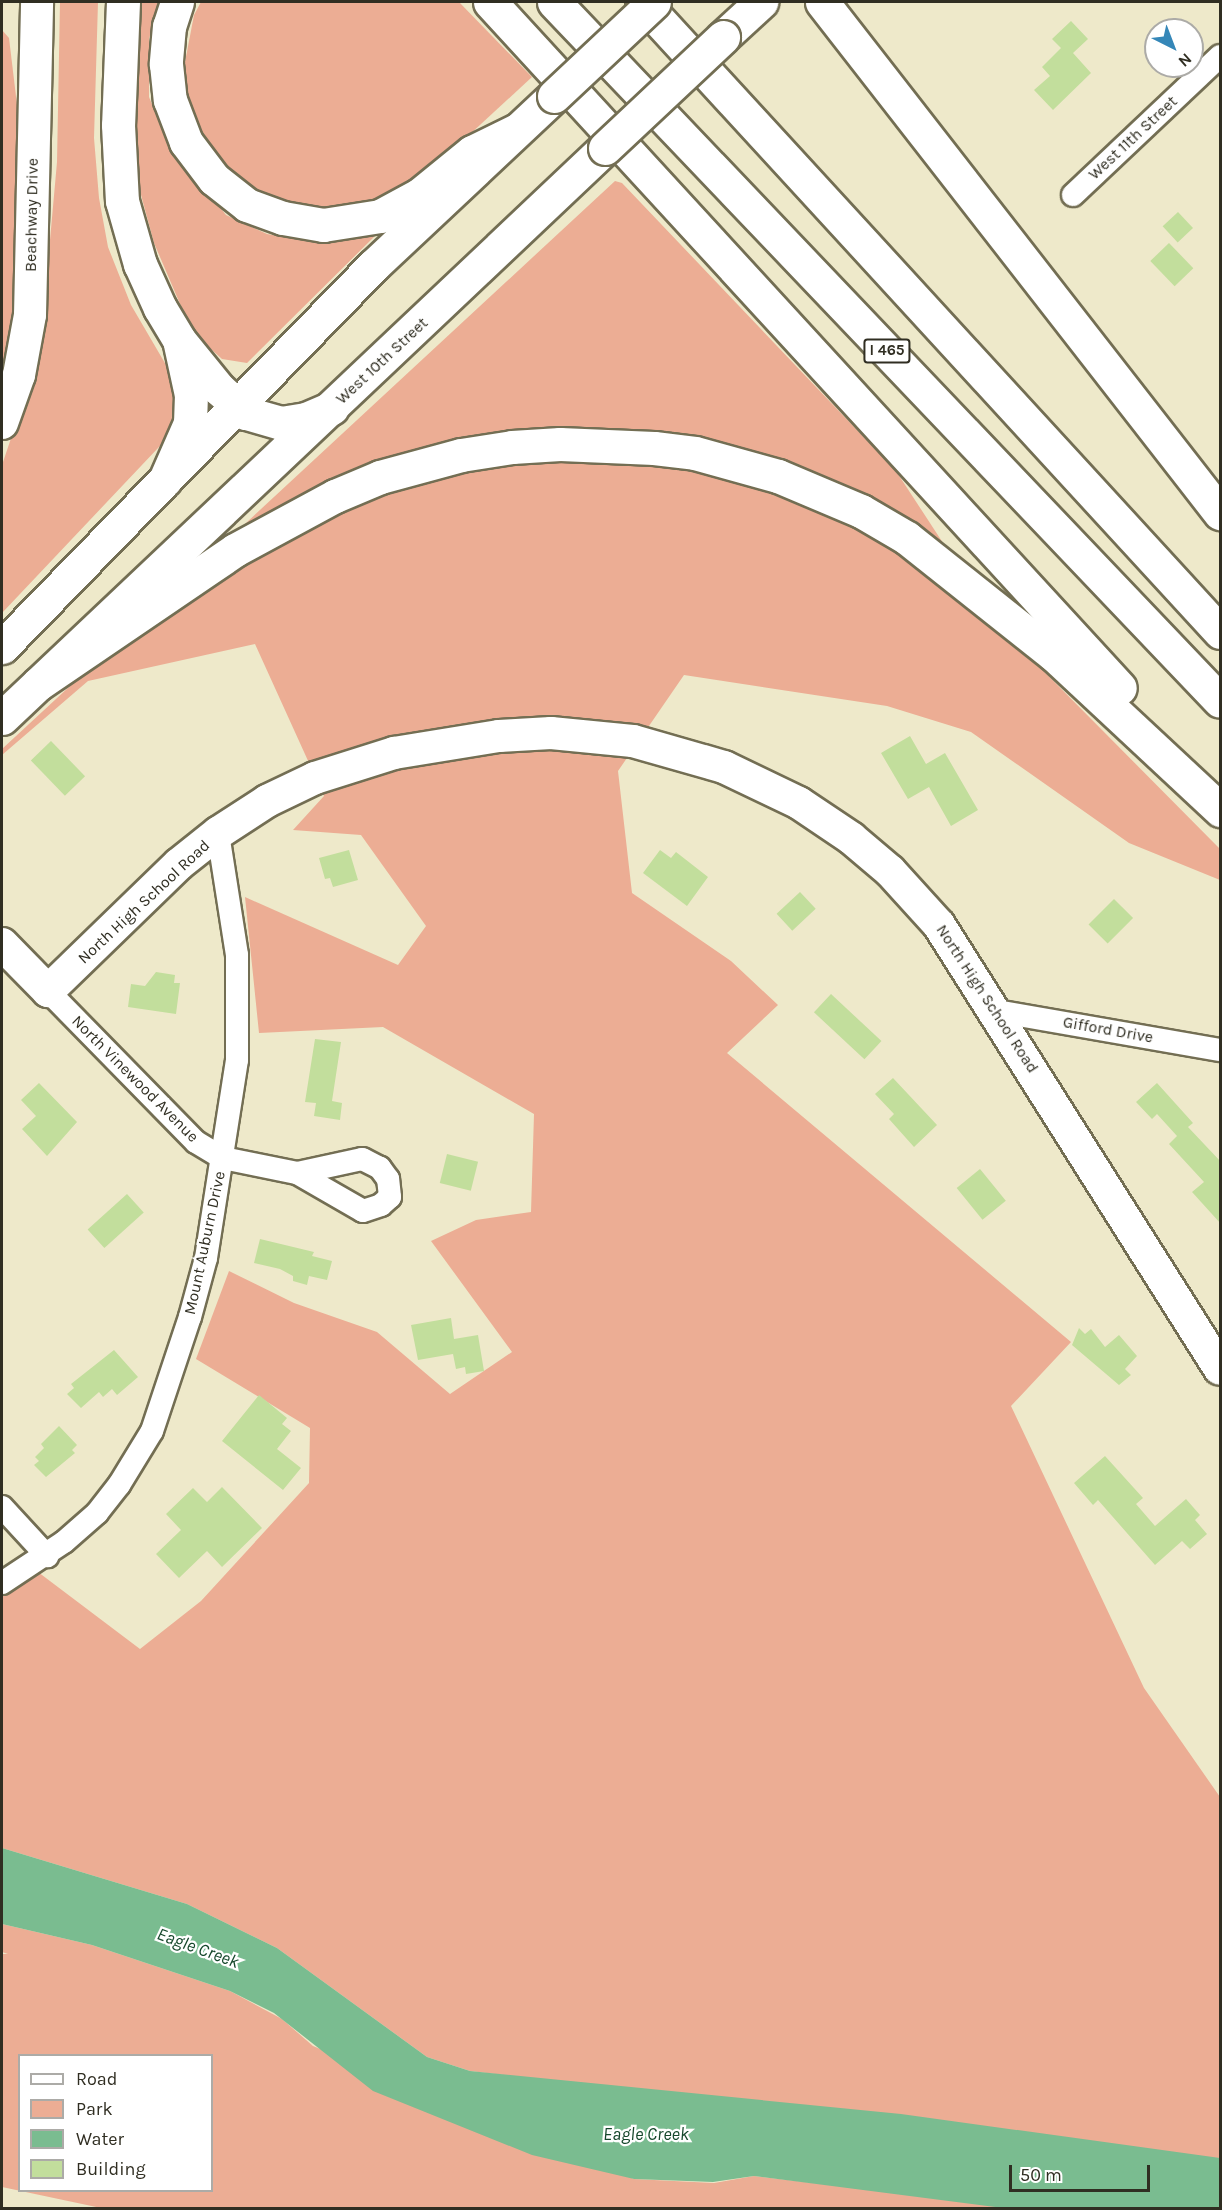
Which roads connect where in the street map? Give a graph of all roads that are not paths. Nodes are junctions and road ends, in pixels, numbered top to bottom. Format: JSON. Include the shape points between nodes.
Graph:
{"nodes":[{"id":1,"x":36,"y":2,"type":"edge"},
{"id":2,"x":123,"y":2,"type":"edge"},
{"id":3,"x":177,"y":2,"type":"edge"},
{"id":4,"x":490,"y":2,"type":"edge"},
{"id":5,"x":554,"y":2,"type":"edge"},
{"id":6,"x":642,"y":2,"type":"edge"},
{"id":7,"x":654,"y":2,"type":"edge"},
{"id":8,"x":761,"y":2,"type":"edge"},
{"id":9,"x":822,"y":2,"type":"edge"},
{"id":10,"x":1221,"y":56,"type":"edge"},
{"id":11,"x":517,"y":130,"type":"junction"},
{"id":12,"x":1073,"y":195,"type":"dead end"},
{"id":13,"x":179,"y":340,"type":"junction"},
{"id":14,"x":237,"y":406,"type":"junction"},
{"id":15,"x":332,"y":408,"type":"junction"},
{"id":16,"x":2,"y":423,"type":"edge"},
{"id":17,"x":165,"y":480,"type":"junction"},
{"id":18,"x":1221,"y":513,"type":"edge"},
{"id":19,"x":1221,"y":632,"type":"edge"},
{"id":20,"x":2,"y":646,"type":"edge"},
{"id":21,"x":38,"y":684,"type":"junction"},
{"id":22,"x":1221,"y":701,"type":"edge"},
{"id":23,"x":2,"y":718,"type":"edge"},
{"id":24,"x":1221,"y":797,"type":"edge"},
{"id":25,"x":1221,"y":810,"type":"edge"},
{"id":26,"x":218,"y":834,"type":"junction"},
{"id":27,"x":2,"y":944,"type":"edge"},
{"id":28,"x":48,"y":991,"type":"junction"},
{"id":29,"x":996,"y":1011,"type":"junction"},
{"id":30,"x":1221,"y":1050,"type":"edge"},
{"id":31,"x":223,"y":1158,"type":"junction"},
{"id":32,"x":297,"y":1173,"type":"dead end"},
{"id":33,"x":1221,"y":1369,"type":"edge"},
{"id":34,"x":2,"y":1507,"type":"edge"},
{"id":35,"x":47,"y":1556,"type":"junction"},
{"id":36,"x":2,"y":1583,"type":"edge"}],
"edges":[{"from":1,"to":16,"type":"street","name":"Beachway Drive","via":[[30,315],[19,375]]},
{"from":2,"to":13,"type":"main road","via":[[118,125],[122,201],[140,264]]},
{"from":3,"to":11,"type":"main road","via":[[169,26],[166,64],[170,100],[186,142],[214,179],[256,208],[283,218],[323,225],[380,216],[419,195],[472,152]]},
{"from":4,"to":24,"type":"main road"},
{"from":5,"to":22,"type":"main road","number":"I 465"},
{"from":6,"to":19,"type":"main road"},
{"from":7,"to":11,"type":"main road","bridge":true},
{"from":8,"to":15,"type":"main road","name":"West 10th Street","bridge":true},
{"from":9,"to":18,"type":"main road"},
{"from":10,"to":12,"type":"street","name":"West 11th Street"},
{"from":11,"to":14,"type":"main road","via":[[373,266]]},
{"from":13,"to":14,"type":"main road"},
{"from":13,"to":17,"type":"main road","via":[[191,395],[191,416],[187,435]]},
{"from":14,"to":15,"type":"main road","via":[[257,418],[281,423]]},
{"from":14,"to":17,"type":"main road"},
{"from":15,"to":21,"type":"main road","name":"West 10th Street"},
{"from":17,"to":20,"type":"main road"},
{"from":21,"to":23,"type":"main road","name":"West 10th Street"},
{"from":21,"to":25,"type":"main road","via":[[235,550],[335,496],[381,477],[460,455],[512,447],[560,444],[654,448],[695,453],[778,476],[861,511],[907,538],[1053,654]]},
{"from":26,"to":28,"type":"street","name":"North High School Road","via":[[179,864]]},
{"from":26,"to":29,"type":"street","name":"North High School Road","via":[[267,801],[315,778],[394,753],[499,736],[550,734],[664,748],[724,767],[771,788],[866,850],[939,926]]},
{"from":26,"to":31,"type":"street","name":"Mount Auburn Drive","via":[[232,912],[239,1007],[237,1068]]},
{"from":27,"to":28,"type":"street"},
{"from":28,"to":31,"type":"street","name":"North Vinewood Avenue","via":[[196,1142]]},
{"from":29,"to":30,"type":"street","name":"Gifford Drive"},
{"from":29,"to":33,"type":"street","name":"North High School Road"},
{"from":31,"to":32,"type":"street","name":"North Vinewood Avenue"},
{"from":31,"to":35,"type":"street","name":"Mount Auburn Drive","via":[[206,1258],[152,1431],[130,1470],[97,1513]]},
{"from":34,"to":35,"type":"street"},
{"from":35,"to":36,"type":"street","name":"Mount Auburn Drive"}]}
